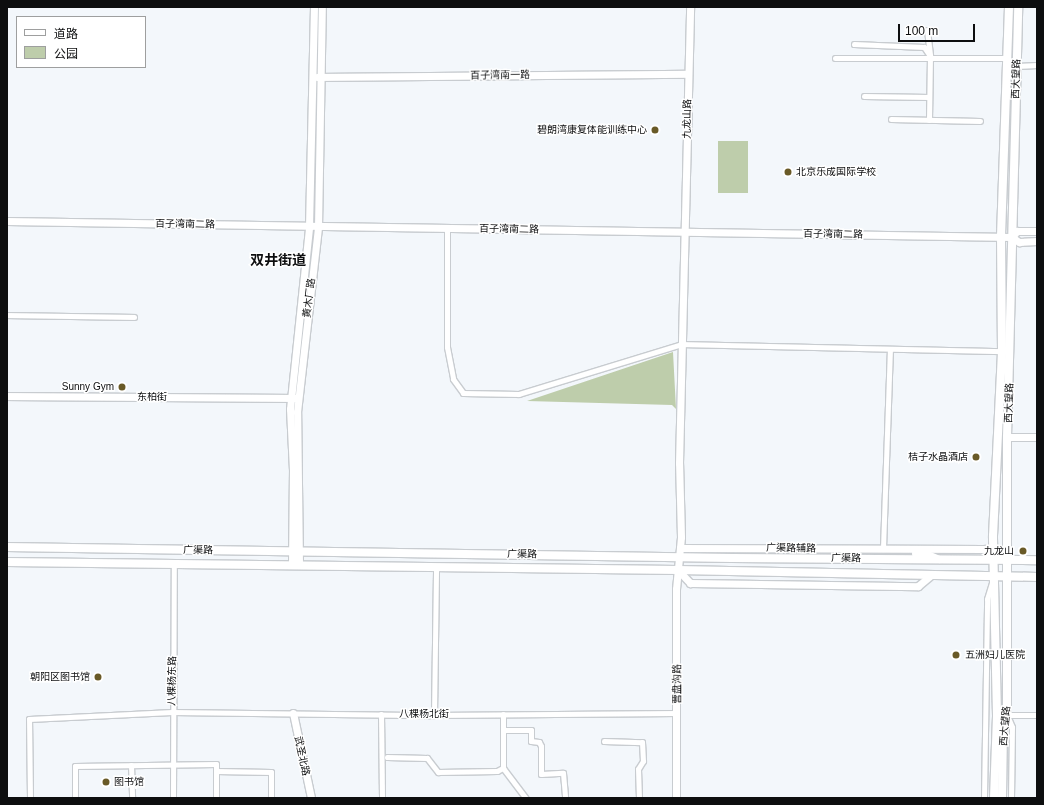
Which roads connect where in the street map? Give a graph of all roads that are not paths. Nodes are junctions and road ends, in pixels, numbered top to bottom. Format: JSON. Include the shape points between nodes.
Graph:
{"nodes":[{"id":1,"x":314,"y":7,"type":"edge"},
{"id":2,"x":322,"y":7,"type":"edge"},
{"id":3,"x":690,"y":7,"type":"edge"},
{"id":4,"x":1009,"y":7,"type":"edge"},
{"id":5,"x":1018,"y":7,"type":"edge"},
{"id":6,"x":927,"y":30,"type":"dead end"},
{"id":7,"x":854,"y":44,"type":"dead end"},
{"id":8,"x":930,"y":56,"type":"junction"},
{"id":9,"x":835,"y":58,"type":"dead end"},
{"id":10,"x":1008,"y":58,"type":"junction"},
{"id":11,"x":1037,"y":65,"type":"edge"},
{"id":12,"x":1017,"y":66,"type":"junction"},
{"id":13,"x":688,"y":74,"type":"junction"},
{"id":14,"x":312,"y":77,"type":"junction"},
{"id":15,"x":321,"y":77,"type":"junction"},
{"id":16,"x":864,"y":96,"type":"dead end"},
{"id":17,"x":929,"y":97,"type":"junction"},
{"id":18,"x":891,"y":119,"type":"dead end"},
{"id":19,"x":929,"y":120,"type":"junction"},
{"id":20,"x":980,"y":121,"type":"dead end"},
{"id":21,"x":7,"y":221,"type":"edge"},
{"id":22,"x":309,"y":227,"type":"junction"},
{"id":23,"x":318,"y":227,"type":"junction"},
{"id":24,"x":446,"y":228,"type":"junction"},
{"id":25,"x":685,"y":231,"type":"junction"},
{"id":26,"x":1037,"y":231,"type":"edge"},
{"id":27,"x":1001,"y":236,"type":"junction"},
{"id":28,"x":1012,"y":237,"type":"junction"},
{"id":29,"x":1037,"y":241,"type":"edge"},
{"id":30,"x":7,"y":315,"type":"edge"},
{"id":31,"x":134,"y":318,"type":"dead end"},
{"id":32,"x":682,"y":344,"type":"junction"},
{"id":33,"x":890,"y":349,"type":"junction"},
{"id":34,"x":1002,"y":351,"type":"junction"},
{"id":35,"x":7,"y":396,"type":"edge"},
{"id":36,"x":294,"y":398,"type":"junction"},
{"id":37,"x":1007,"y":437,"type":"junction"},
{"id":38,"x":1037,"y":437,"type":"edge"},
{"id":39,"x":7,"y":547,"type":"edge"},
{"id":40,"x":680,"y":548,"type":"junction"},
{"id":41,"x":883,"y":548,"type":"junction"},
{"id":42,"x":899,"y":548,"type":"junction"},
{"id":43,"x":296,"y":552,"type":"junction"},
{"id":44,"x":679,"y":557,"type":"junction"},
{"id":45,"x":940,"y":559,"type":"junction"},
{"id":46,"x":994,"y":559,"type":"junction"},
{"id":47,"x":1008,"y":560,"type":"junction"},
{"id":48,"x":1037,"y":560,"type":"edge"},
{"id":49,"x":7,"y":562,"type":"edge"},
{"id":50,"x":174,"y":564,"type":"junction"},
{"id":51,"x":295,"y":565,"type":"junction"},
{"id":52,"x":436,"y":567,"type":"junction"},
{"id":53,"x":678,"y":570,"type":"junction"},
{"id":54,"x":930,"y":575,"type":"junction"},
{"id":55,"x":994,"y":577,"type":"junction"},
{"id":56,"x":1008,"y":577,"type":"junction"},
{"id":57,"x":1037,"y":577,"type":"edge"},
{"id":58,"x":172,"y":712,"type":"junction"},
{"id":59,"x":677,"y":713,"type":"junction"},
{"id":60,"x":293,"y":714,"type":"junction"},
{"id":61,"x":381,"y":714,"type":"junction"},
{"id":62,"x":503,"y":714,"type":"junction"},
{"id":63,"x":434,"y":715,"type":"junction"},
{"id":64,"x":1007,"y":715,"type":"junction"},
{"id":65,"x":1037,"y":715,"type":"edge"},
{"id":66,"x":503,"y":730,"type":"junction"},
{"id":67,"x":604,"y":741,"type":"dead end"},
{"id":68,"x":387,"y":757,"type":"dead end"},
{"id":69,"x":172,"y":764,"type":"junction"},
{"id":70,"x":131,"y":765,"type":"junction"},
{"id":71,"x":503,"y":768,"type":"junction"},
{"id":72,"x":216,"y":771,"type":"junction"},
{"id":73,"x":30,"y":798,"type":"edge"},
{"id":74,"x":75,"y":798,"type":"edge"},
{"id":75,"x":132,"y":798,"type":"edge"},
{"id":76,"x":173,"y":798,"type":"edge"},
{"id":77,"x":216,"y":798,"type":"edge"},
{"id":78,"x":271,"y":798,"type":"edge"},
{"id":79,"x":311,"y":798,"type":"edge"},
{"id":80,"x":382,"y":798,"type":"edge"},
{"id":81,"x":526,"y":798,"type":"edge"},
{"id":82,"x":565,"y":798,"type":"edge"},
{"id":83,"x":639,"y":798,"type":"edge"},
{"id":84,"x":676,"y":798,"type":"edge"},
{"id":85,"x":984,"y":798,"type":"edge"},
{"id":86,"x":994,"y":798,"type":"edge"},
{"id":87,"x":1002,"y":798,"type":"edge"},
{"id":88,"x":1011,"y":798,"type":"edge"}],
"edges":[{"from":1,"to":14,"type":"street","name":"黄木厂路"},
{"from":2,"to":15,"type":"street","name":"黄木厂路"},
{"from":3,"to":13,"type":"street","name":"九龙山路"},
{"from":4,"to":10,"type":"main road","name":"西大望路"},
{"from":5,"to":12,"type":"main road","name":"西大望路"},
{"from":6,"to":8,"type":"street"},
{"from":7,"to":8,"type":"street","via":[[924,47]]},
{"from":8,"to":9,"type":"street"},
{"from":8,"to":10,"type":"street"},
{"from":8,"to":17,"type":"street"},
{"from":10,"to":27,"type":"main road","name":"西大望路"},
{"from":11,"to":12,"type":"street"},
{"from":12,"to":28,"type":"main road","name":"西大望路"},
{"from":13,"to":15,"type":"street","name":"百子湾南一路"},
{"from":13,"to":25,"type":"street","name":"九龙山路"},
{"from":14,"to":15,"type":"street","name":"百子湾南一路"},
{"from":14,"to":22,"type":"street","name":"黄木厂路"},
{"from":15,"to":23,"type":"street","name":"黄木厂路"},
{"from":16,"to":17,"type":"street"},
{"from":17,"to":19,"type":"street"},
{"from":18,"to":19,"type":"street"},
{"from":19,"to":20,"type":"street"},
{"from":21,"to":22,"type":"street","name":"百子湾南二路"},
{"from":22,"to":23,"type":"street","name":"百子湾南二路"},
{"from":22,"to":36,"type":"street","name":"黄木厂路"},
{"from":23,"to":24,"type":"street","name":"百子湾南二路"},
{"from":23,"to":36,"type":"street","name":"黄木厂路"},
{"from":24,"to":25,"type":"street","name":"百子湾南二路"},
{"from":24,"to":32,"type":"street","via":[[447,347],[453,379],[463,393],[519,394]]},
{"from":25,"to":27,"type":"street","name":"百子湾南二路"},
{"from":25,"to":32,"type":"street","name":"九龙山路"},
{"from":26,"to":28,"type":"street","via":[[1018,231]]},
{"from":27,"to":28,"type":"street","name":"百子湾南二路"},
{"from":27,"to":34,"type":"main road","name":"西大望路"},
{"from":28,"to":29,"type":"street","name":"百子湾南二路","via":[[1020,242]]},
{"from":28,"to":37,"type":"main road","name":"西大望路","via":[[1012,320]]},
{"from":30,"to":31,"type":"street"},
{"from":32,"to":33,"type":"street"},
{"from":32,"to":40,"type":"street","name":"营盘沟路"},
{"from":33,"to":34,"type":"street"},
{"from":33,"to":41,"type":"street"},
{"from":34,"to":46,"type":"main road","name":"西大望路"},
{"from":35,"to":36,"type":"street","name":"东柏街"},
{"from":36,"to":43,"type":"street","name":"黄木厂路"},
{"from":37,"to":38,"type":"street"},
{"from":37,"to":47,"type":"main road","name":"西大望路"},
{"from":39,"to":43,"type":"main road","name":"广渠路"},
{"from":40,"to":41,"type":"street","name":"广渠路辅路"},
{"from":40,"to":44,"type":"street","name":"营盘沟路"},
{"from":41,"to":42,"type":"street","name":"广渠路辅路"},
{"from":42,"to":45,"type":"street"},
{"from":42,"to":46,"type":"street","name":"广渠路辅路","via":[[985,549]]},
{"from":43,"to":44,"type":"main road","name":"广渠路"},
{"from":43,"to":51,"type":"street","name":"黄木厂路"},
{"from":44,"to":45,"type":"main road","name":"广渠路"},
{"from":44,"to":53,"type":"street","name":"营盘沟路"},
{"from":45,"to":46,"type":"main road","name":"广渠路"},
{"from":46,"to":47,"type":"main road","name":"广渠路"},
{"from":46,"to":55,"type":"main road","name":"西大望路"},
{"from":47,"to":48,"type":"main road","name":"广渠路"},
{"from":47,"to":56,"type":"main road","name":"西大望路"},
{"from":49,"to":50,"type":"main road","name":"广渠路"},
{"from":50,"to":51,"type":"main road","name":"广渠路"},
{"from":50,"to":58,"type":"street","name":"八棵杨东路"},
{"from":51,"to":52,"type":"main road","name":"广渠路"},
{"from":52,"to":53,"type":"main road","name":"广渠路"},
{"from":52,"to":63,"type":"street"},
{"from":53,"to":54,"type":"main road","name":"广渠路"},
{"from":53,"to":54,"type":"street","via":[[690,583],[918,586]]},
{"from":53,"to":59,"type":"street","name":"营盘沟路"},
{"from":54,"to":55,"type":"main road","name":"广渠路"},
{"from":55,"to":56,"type":"main road","name":"广渠路"},
{"from":55,"to":85,"type":"street","via":[[987,599]]},
{"from":55,"to":86,"type":"main road","name":"西大望路","via":[[997,715]]},
{"from":56,"to":57,"type":"main road","name":"广渠路"},
{"from":56,"to":64,"type":"main road","name":"西大望路"},
{"from":58,"to":60,"type":"street","name":"八棵杨北街"},
{"from":58,"to":69,"type":"street","name":"八棵杨东路"},
{"from":58,"to":73,"type":"street","name":"八棵杨北街","via":[[29,719]]},
{"from":59,"to":62,"type":"street","name":"八棵杨北街"},
{"from":59,"to":84,"type":"street","name":"营盘沟路"},
{"from":60,"to":61,"type":"street","name":"八棵杨北街"},
{"from":60,"to":79,"type":"street","name":"武圣北路"},
{"from":61,"to":63,"type":"street","name":"八棵杨北街"},
{"from":61,"to":80,"type":"street"},
{"from":62,"to":63,"type":"street","name":"八棵杨北街"},
{"from":62,"to":66,"type":"street"},
{"from":64,"to":65,"type":"street"},
{"from":64,"to":87,"type":"main road","name":"西大望路","via":[[1004,728]]},
{"from":64,"to":88,"type":"street","via":[[1012,727]]},
{"from":66,"to":71,"type":"street"},
{"from":66,"to":82,"type":"street","via":[[531,730],[531,740],[539,742],[542,746],[542,774],[563,773]]},
{"from":67,"to":83,"type":"street","via":[[642,742],[643,761],[638,769]]},
{"from":68,"to":71,"type":"street","via":[[427,758],[438,772],[497,771]]},
{"from":69,"to":70,"type":"street"},
{"from":69,"to":72,"type":"street","via":[[216,764]]},
{"from":69,"to":76,"type":"street","name":"八棵杨东路"},
{"from":70,"to":74,"type":"street","via":[[75,766]]},
{"from":70,"to":75,"type":"street"},
{"from":71,"to":81,"type":"street"},
{"from":72,"to":77,"type":"street"},
{"from":72,"to":78,"type":"street","via":[[271,772]]}]}
